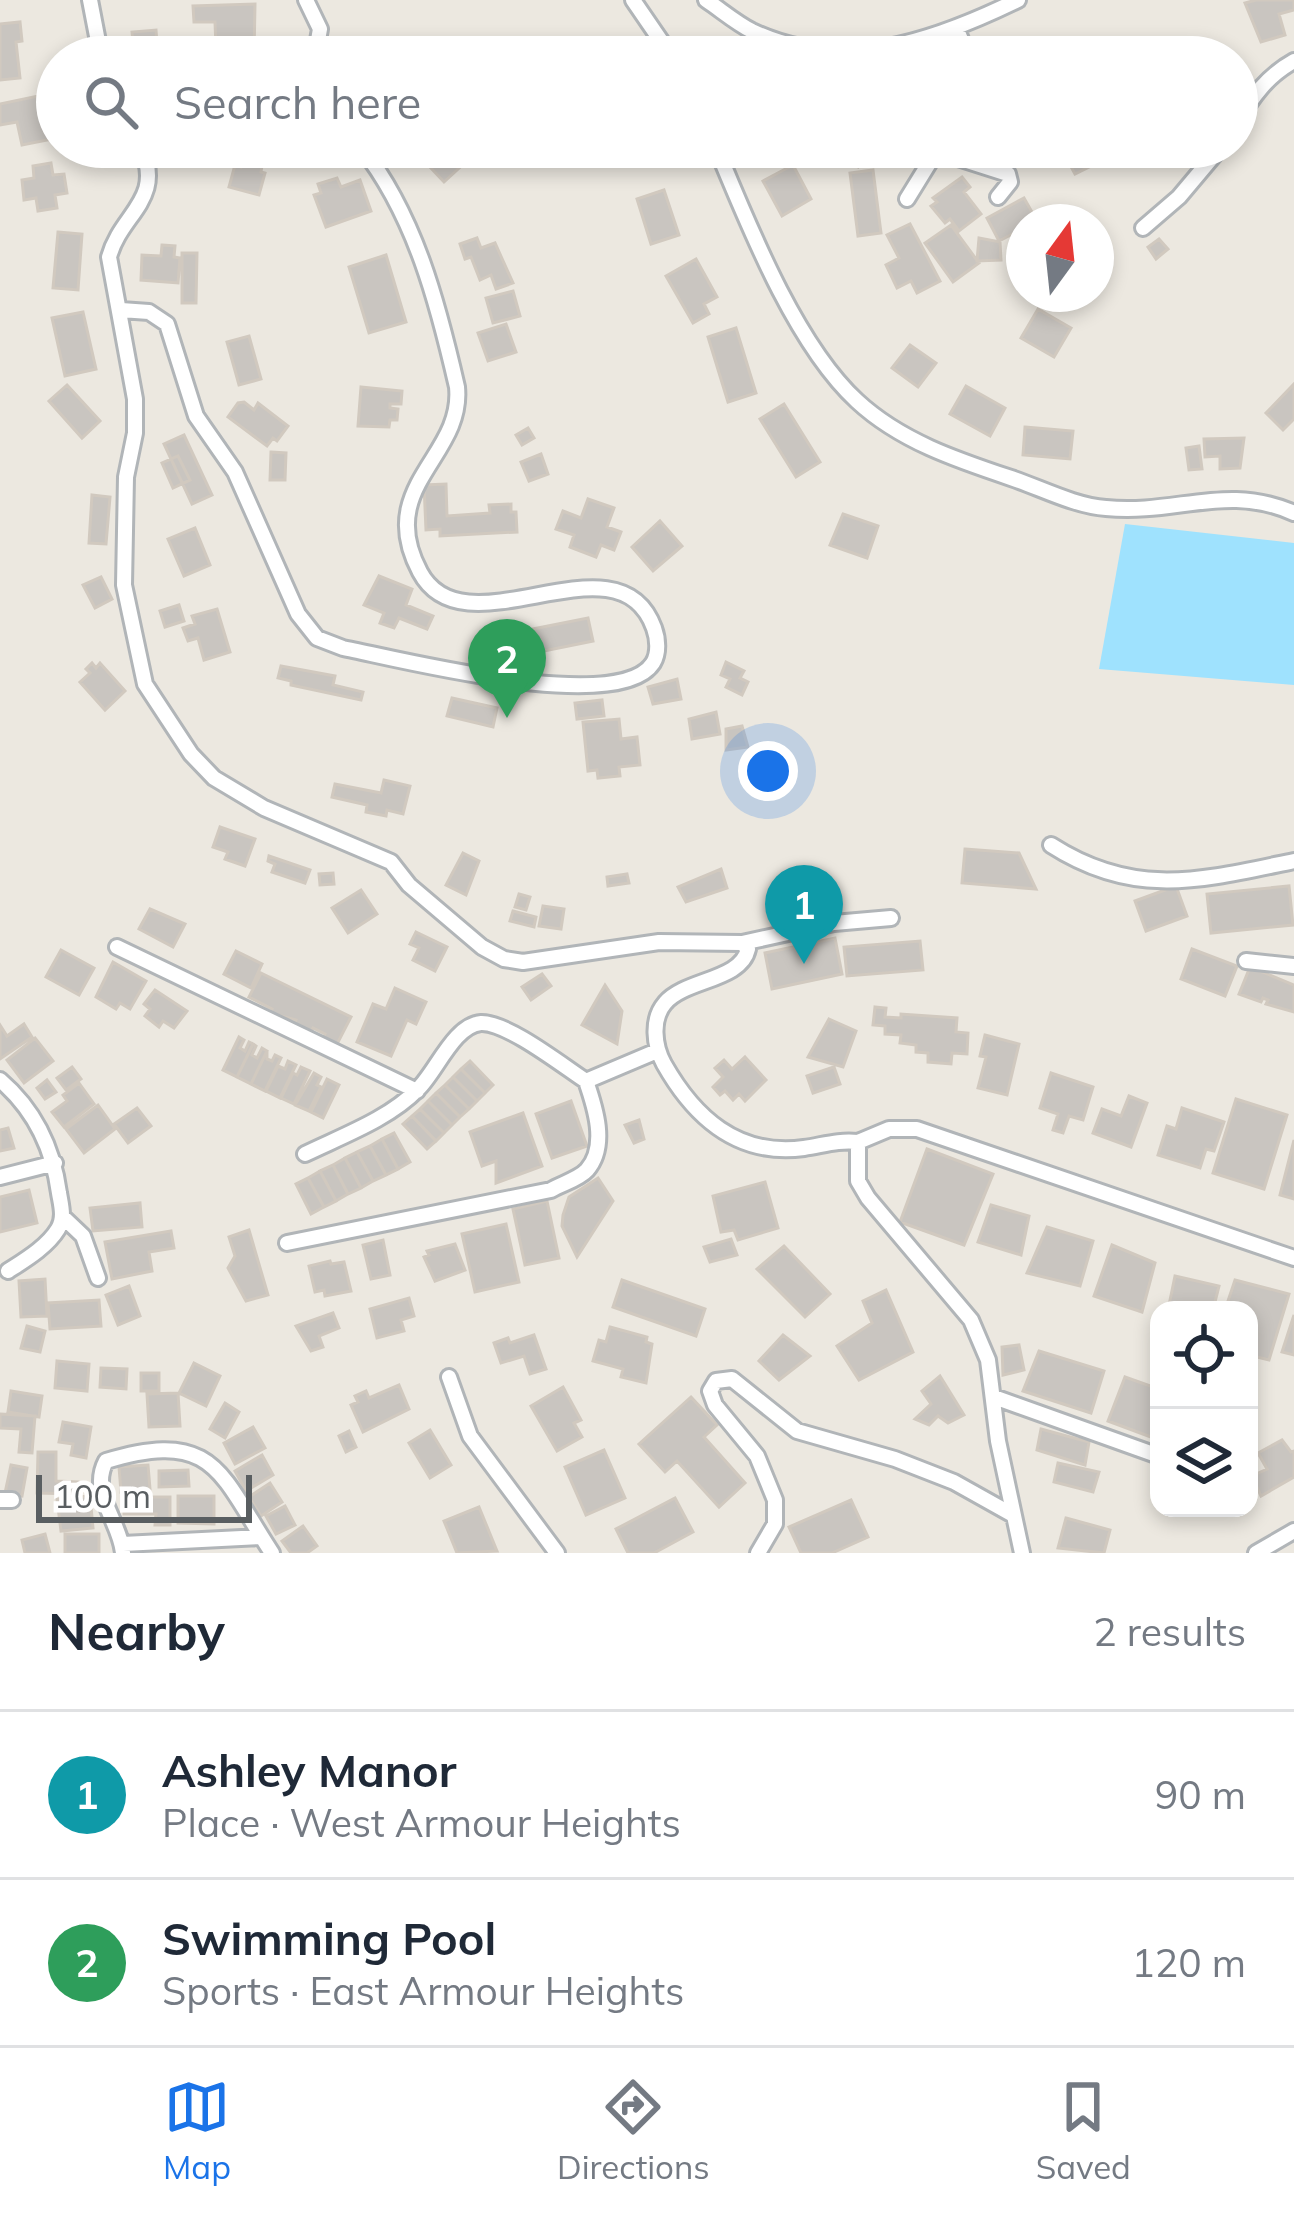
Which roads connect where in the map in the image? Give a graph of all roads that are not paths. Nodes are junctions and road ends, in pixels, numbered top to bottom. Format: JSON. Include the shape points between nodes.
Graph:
{"nodes":[{"id":1,"x":90,"y":0,"type":"edge"},
{"id":2,"x":306,"y":0,"type":"edge"},
{"id":3,"x":634,"y":0,"type":"edge"},
{"id":4,"x":706,"y":0,"type":"edge"},
{"id":5,"x":1018,"y":0,"type":"edge"},
{"id":6,"x":956,"y":27,"type":"junction"},
{"id":7,"x":97,"y":36,"type":"edge"},
{"id":8,"x":319,"y":36,"type":"edge"},
{"id":9,"x":658,"y":36,"type":"edge"},
{"id":10,"x":769,"y":36,"type":"edge"},
{"id":11,"x":933,"y":36,"type":"edge"},
{"id":12,"x":960,"y":36,"type":"edge"},
{"id":13,"x":1294,"y":61,"type":"edge"},
{"id":14,"x":1258,"y":90,"type":"edge"},
{"id":15,"x":146,"y":168,"type":"edge"},
{"id":16,"x":375,"y":168,"type":"edge"},
{"id":17,"x":725,"y":168,"type":"edge"},
{"id":18,"x":926,"y":168,"type":"edge"},
{"id":19,"x":991,"y":168,"type":"edge"},
{"id":20,"x":1203,"y":168,"type":"edge"},
{"id":21,"x":998,"y":197,"type":"dead end"},
{"id":22,"x":907,"y":199,"type":"dead end"},
{"id":23,"x":1142,"y":229,"type":"dead end"},
{"id":24,"x":122,"y":310,"type":"junction"},
{"id":25,"x":1294,"y":514,"type":"edge"},
{"id":26,"x":1051,"y":845,"type":"dead end"},
{"id":27,"x":1294,"y":861,"type":"edge"},
{"id":28,"x":891,"y":918,"type":"dead end"},
{"id":29,"x":742,"y":943,"type":"junction"},
{"id":30,"x":117,"y":946,"type":"dead end"},
{"id":31,"x":1246,"y":962,"type":"dead end"},
{"id":32,"x":1294,"y":966,"type":"edge"},
{"id":33,"x":657,"y":1051,"type":"junction"},
{"id":34,"x":0,"y":1080,"type":"edge"},
{"id":35,"x":586,"y":1081,"type":"junction"},
{"id":36,"x":417,"y":1091,"type":"junction"},
{"id":37,"x":858,"y":1142,"type":"junction"},
{"id":38,"x":305,"y":1154,"type":"dead end"},
{"id":39,"x":55,"y":1163,"type":"junction"},
{"id":40,"x":0,"y":1178,"type":"edge"},
{"id":41,"x":63,"y":1217,"type":"junction"},
{"id":42,"x":287,"y":1243,"type":"dead end"},
{"id":43,"x":1294,"y":1258,"type":"edge"},
{"id":44,"x":8,"y":1271,"type":"dead end"},
{"id":45,"x":98,"y":1278,"type":"dead end"},
{"id":46,"x":449,"y":1376,"type":"dead end"},
{"id":47,"x":994,"y":1396,"type":"junction"},
{"id":48,"x":1150,"y":1453,"type":"edge"},
{"id":49,"x":1013,"y":1515,"type":"junction"},
{"id":50,"x":1294,"y":1531,"type":"edge"},
{"id":51,"x":261,"y":1537,"type":"junction"},
{"id":52,"x":123,"y":1549,"type":"edge"},
{"id":53,"x":272,"y":1553,"type":"edge"},
{"id":54,"x":557,"y":1553,"type":"edge"},
{"id":55,"x":758,"y":1553,"type":"edge"},
{"id":56,"x":1022,"y":1553,"type":"edge"},
{"id":57,"x":1256,"y":1553,"type":"edge"}],
"edges":[{"from":1,"to":7,"type":"street"},
{"from":2,"to":8,"type":"street"},
{"from":3,"to":9,"type":"street"},
{"from":4,"to":10,"type":"street"},
{"from":5,"to":6,"type":"street"},
{"from":6,"to":11,"type":"street"},
{"from":6,"to":12,"type":"street"},
{"from":13,"to":14,"type":"street"},
{"from":15,"to":24,"type":"street","via":[[142,204],[109,257]]},
{"from":16,"to":24,"type":"street","via":[[424,265],[458,387],[454,428],[410,498],[409,544],[422,576],[470,601],[577,587],[627,596],[648,613],[658,640],[653,663],[638,676],[564,688],[317,638],[298,614],[235,472],[196,416],[167,324],[149,312]]},
{"from":17,"to":25,"type":"street","via":[[817,350],[856,400],[903,435],[1102,508],[1160,509],[1226,497]]},
{"from":18,"to":22,"type":"street"},
{"from":19,"to":21,"type":"street","via":[[1010,182]]},
{"from":20,"to":23,"type":"street"},
{"from":24,"to":29,"type":"street","via":[[135,399],[124,585],[145,684],[190,754],[239,795],[391,862],[504,959],[659,942]]},
{"from":26,"to":27,"type":"street","via":[[1085,867],[1138,881],[1179,882]]},
{"from":28,"to":29,"type":"street"},
{"from":29,"to":33,"type":"street","via":[[748,949],[740,965],[666,1002],[656,1021]]},
{"from":30,"to":36,"type":"street"},
{"from":31,"to":32,"type":"street"},
{"from":33,"to":35,"type":"street"},
{"from":33,"to":37,"type":"street","via":[[682,1096],[741,1144],[800,1149]]},
{"from":34,"to":39,"type":"street","via":[[19,1097]]},
{"from":35,"to":36,"type":"street","via":[[483,1023],[464,1028]]},
{"from":35,"to":42,"type":"street","via":[[599,1142],[586,1171],[550,1190]]},
{"from":36,"to":38,"type":"street"},
{"from":37,"to":43,"type":"street","via":[[917,1129]]},
{"from":37,"to":47,"type":"street","via":[[858,1181],[971,1320]]},
{"from":39,"to":40,"type":"street"},
{"from":39,"to":41,"type":"street"},
{"from":41,"to":44,"type":"street","via":[[38,1250]]},
{"from":41,"to":45,"type":"street","via":[[83,1236]]},
{"from":46,"to":54,"type":"street","via":[[470,1436]]},
{"from":47,"to":48,"type":"street"},
{"from":47,"to":49,"type":"street"},
{"from":49,"to":55,"type":"street","via":[[954,1482],[797,1431],[732,1379],[716,1381],[716,1406],[757,1456],[775,1501],[775,1524]]},
{"from":49,"to":56,"type":"street"},
{"from":50,"to":57,"type":"street"},
{"from":51,"to":52,"type":"street"},
{"from":51,"to":52,"type":"street","via":[[203,1456],[136,1452],[106,1460],[100,1473]]},
{"from":51,"to":53,"type":"street"}]}
